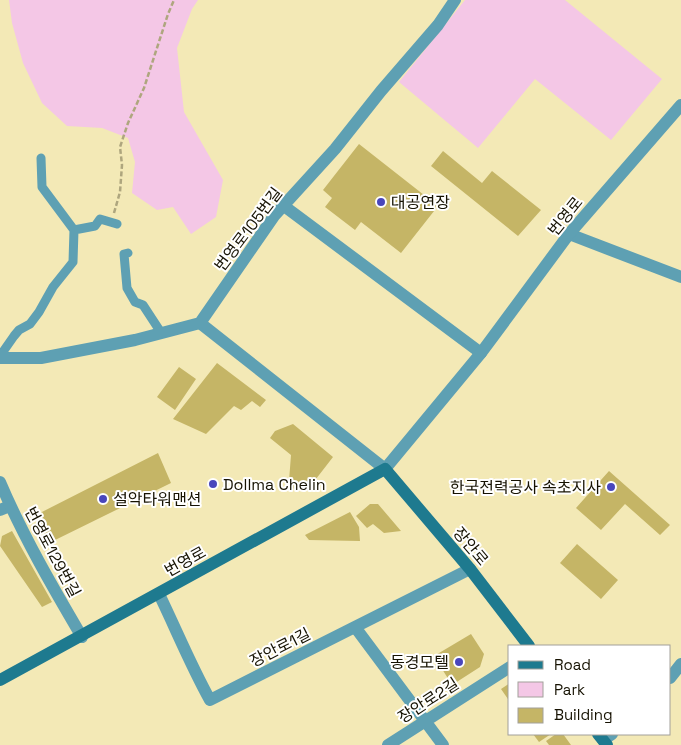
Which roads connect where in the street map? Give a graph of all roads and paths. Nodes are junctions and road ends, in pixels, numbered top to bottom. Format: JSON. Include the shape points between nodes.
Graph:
{"nodes":[{"id":1,"x":174,"y":0,"type":"edge"},
{"id":2,"x":455,"y":0,"type":"edge"},
{"id":3,"x":681,"y":105,"type":"edge"},
{"id":4,"x":41,"y":158,"type":"dead end"},
{"id":5,"x":284,"y":206,"type":"junction"},
{"id":6,"x":114,"y":223,"type":"joint"},
{"id":7,"x":74,"y":230,"type":"junction"},
{"id":8,"x":570,"y":234,"type":"junction"},
{"id":9,"x":128,"y":253,"type":"dead end"},
{"id":10,"x":681,"y":277,"type":"edge"},
{"id":11,"x":200,"y":323,"type":"junction"},
{"id":12,"x":135,"y":340,"type":"junction"},
{"id":13,"x":481,"y":353,"type":"junction"},
{"id":14,"x":0,"y":357,"type":"edge"},
{"id":15,"x":385,"y":469,"type":"junction"},
{"id":16,"x":0,"y":482,"type":"edge"},
{"id":17,"x":5,"y":508,"type":"edge"},
{"id":18,"x":470,"y":569,"type":"junction"},
{"id":19,"x":159,"y":594,"type":"junction"},
{"id":20,"x":355,"y":627,"type":"junction"},
{"id":21,"x":82,"y":636,"type":"junction"},
{"id":22,"x":529,"y":645,"type":"edge"},
{"id":23,"x":681,"y":664,"type":"edge"},
{"id":24,"x":508,"y":668,"type":"edge"},
{"id":25,"x":671,"y":677,"type":"edge"},
{"id":26,"x":0,"y":680,"type":"edge"},
{"id":27,"x":425,"y":721,"type":"junction"},
{"id":28,"x":388,"y":745,"type":"edge"},
{"id":29,"x":443,"y":745,"type":"edge"}],
"edges":[{"from":1,"to":6,"type":"path","via":[[120,147],[120,192]]},
{"from":2,"to":5,"type":"street","name":"번영로105번길","via":[[438,25]]},
{"from":3,"to":8,"type":"street","name":"번영로"},
{"from":4,"to":7,"type":"lane","via":[[42,186]]},
{"from":5,"to":11,"type":"street","name":"번영로105번길"},
{"from":5,"to":13,"type":"street"},
{"from":6,"to":7,"type":"lane","via":[[100,219],[95,226]]},
{"from":7,"to":14,"type":"lane","via":[[73,262],[30,324],[14,336]]},
{"from":8,"to":10,"type":"street"},
{"from":8,"to":13,"type":"street","name":"번영로"},
{"from":9,"to":12,"type":"lane","via":[[124,254],[127,288],[135,302],[143,305],[160,332]]},
{"from":11,"to":12,"type":"street"},
{"from":11,"to":15,"type":"street"},
{"from":12,"to":14,"type":"street","via":[[41,358]]},
{"from":13,"to":15,"type":"street","name":"번영로"},
{"from":15,"to":18,"type":"main road","name":"장안로"},
{"from":15,"to":19,"type":"main road","name":"번영로"},
{"from":16,"to":17,"type":"street","name":"번영로129번길"},
{"from":17,"to":21,"type":"street","name":"번영로129번길"},
{"from":18,"to":20,"type":"street","name":"장안로1길"},
{"from":18,"to":22,"type":"main road","name":"장안로"},
{"from":19,"to":20,"type":"street","name":"장안로1길","via":[[210,700]]},
{"from":19,"to":21,"type":"main road","name":"번영로"},
{"from":20,"to":27,"type":"street"},
{"from":21,"to":26,"type":"main road","name":"번영로"},
{"from":23,"to":25,"type":"street"},
{"from":24,"to":27,"type":"street","name":"장안로2길"},
{"from":27,"to":28,"type":"street","name":"장안로2길"},
{"from":27,"to":29,"type":"street"}]}
